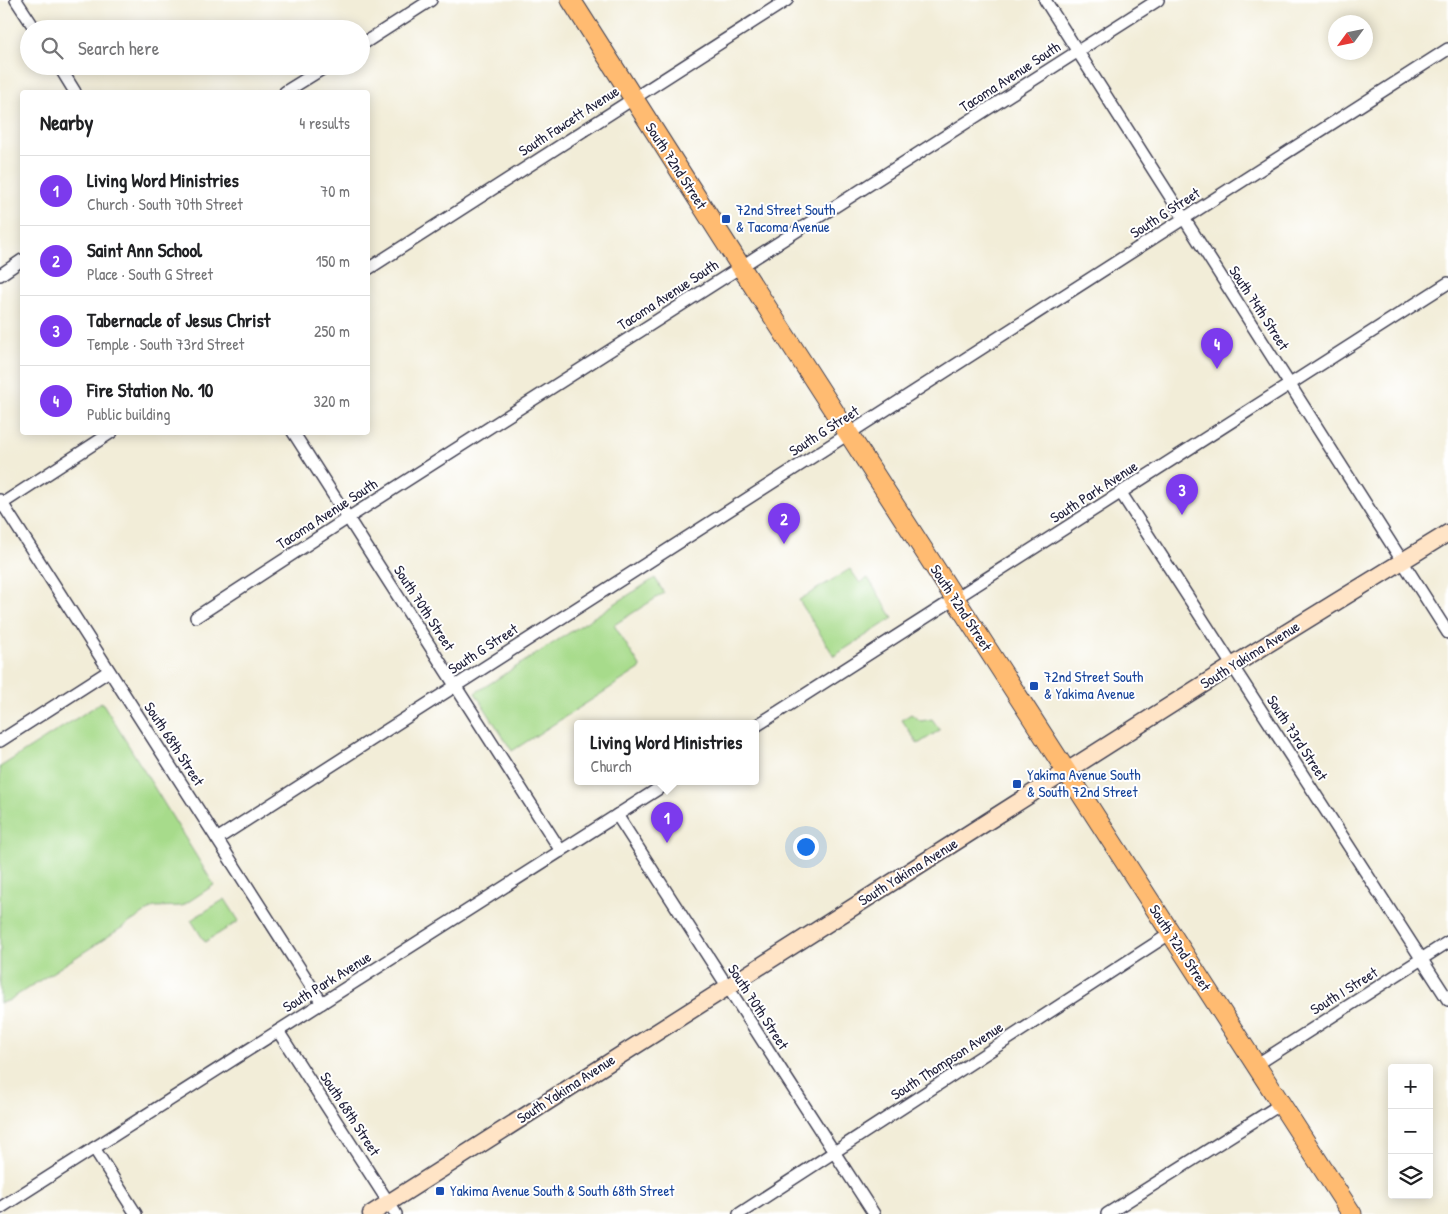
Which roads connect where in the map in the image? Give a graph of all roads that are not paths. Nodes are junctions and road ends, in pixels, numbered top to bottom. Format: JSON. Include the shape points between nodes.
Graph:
{"nodes":[{"id":1,"x":16,"y":0,"type":"edge"},
{"id":2,"x":430,"y":0,"type":"edge"},
{"id":3,"x":571,"y":0,"type":"edge"},
{"id":4,"x":787,"y":0,"type":"edge"},
{"id":5,"x":1046,"y":0,"type":"edge"},
{"id":6,"x":1158,"y":0,"type":"edge"},
{"id":7,"x":29,"y":20,"type":"edge"},
{"id":8,"x":370,"y":38,"type":"edge"},
{"id":9,"x":1448,"y":49,"type":"edge"},
{"id":10,"x":1078,"y":52,"type":"junction"},
{"id":11,"x":64,"y":75,"type":"edge"},
{"id":12,"x":313,"y":75,"type":"edge"},
{"id":13,"x":74,"y":90,"type":"edge"},
{"id":14,"x":289,"y":90,"type":"edge"},
{"id":15,"x":633,"y":98,"type":"junction"},
{"id":16,"x":1185,"y":219,"type":"junction"},
{"id":17,"x":20,"y":261,"type":"edge"},
{"id":18,"x":740,"y":267,"type":"junction"},
{"id":19,"x":370,"y":268,"type":"edge"},
{"id":20,"x":0,"y":274,"type":"edge"},
{"id":21,"x":1448,"y":283,"type":"edge"},
{"id":22,"x":1290,"y":384,"type":"junction"},
{"id":23,"x":848,"y":433,"type":"junction"},
{"id":24,"x":107,"y":435,"type":"edge"},
{"id":25,"x":295,"y":435,"type":"edge"},
{"id":26,"x":1121,"y":493,"type":"junction"},
{"id":27,"x":1,"y":503,"type":"edge"},
{"id":28,"x":348,"y":518,"type":"junction"},
{"id":29,"x":1448,"y":533,"type":"edge"},
{"id":30,"x":1403,"y":562,"type":"junction"},
{"id":31,"x":955,"y":598,"type":"junction"},
{"id":32,"x":196,"y":617,"type":"dead end"},
{"id":33,"x":1448,"y":633,"type":"edge"},
{"id":34,"x":1232,"y":666,"type":"junction"},
{"id":35,"x":109,"y":671,"type":"junction"},
{"id":36,"x":455,"y":685,"type":"junction"},
{"id":37,"x":759,"y":724,"type":"edge"},
{"id":38,"x":0,"y":741,"type":"edge"},
{"id":39,"x":1066,"y":771,"type":"junction"},
{"id":40,"x":664,"y":785,"type":"edge"},
{"id":41,"x":617,"y":815,"type":"junction"},
{"id":42,"x":216,"y":839,"type":"junction"},
{"id":43,"x":561,"y":851,"type":"junction"},
{"id":44,"x":1171,"y":933,"type":"junction"},
{"id":45,"x":1448,"y":942,"type":"edge"},
{"id":46,"x":1422,"y":960,"type":"junction"},
{"id":47,"x":727,"y":987,"type":"junction"},
{"id":48,"x":1448,"y":1000,"type":"edge"},
{"id":49,"x":322,"y":1003,"type":"junction"},
{"id":50,"x":278,"y":1031,"type":"junction"},
{"id":51,"x":1256,"y":1065,"type":"junction"},
{"id":52,"x":1281,"y":1104,"type":"junction"},
{"id":53,"x":94,"y":1148,"type":"junction"},
{"id":54,"x":835,"y":1152,"type":"junction"},
{"id":55,"x":0,"y":1208,"type":"edge"},
{"id":56,"x":392,"y":1208,"type":"edge"},
{"id":57,"x":136,"y":1214,"type":"edge"},
{"id":58,"x":370,"y":1214,"type":"edge"},
{"id":59,"x":739,"y":1214,"type":"edge"},
{"id":60,"x":874,"y":1214,"type":"edge"},
{"id":61,"x":1107,"y":1214,"type":"edge"},
{"id":62,"x":1352,"y":1214,"type":"edge"}],
"edges":[{"from":1,"to":7,"type":"street"},
{"from":2,"to":8,"type":"street"},
{"from":3,"to":15,"type":"main road","name":"South 72nd Street"},
{"from":4,"to":15,"type":"street","name":"South Fawcett Avenue"},
{"from":5,"to":10,"type":"street","name":"South 74th Street"},
{"from":6,"to":10,"type":"street","name":"Tacoma Avenue South"},
{"from":9,"to":16,"type":"street","name":"South G Street"},
{"from":10,"to":16,"type":"street","name":"South 74th Street"},
{"from":10,"to":18,"type":"street","name":"Tacoma Avenue South"},
{"from":11,"to":13,"type":"street"},
{"from":12,"to":14,"type":"street"},
{"from":15,"to":18,"type":"main road","name":"South 72nd Street"},
{"from":15,"to":19,"type":"street","name":"South Fawcett Avenue"},
{"from":16,"to":22,"type":"street","name":"South 74th Street"},
{"from":16,"to":23,"type":"street","name":"South G Street"},
{"from":17,"to":20,"type":"street"},
{"from":18,"to":23,"type":"main road","name":"South 72nd Street"},
{"from":18,"to":28,"type":"street","name":"Tacoma Avenue South"},
{"from":21,"to":22,"type":"street","name":"South Park Avenue"},
{"from":22,"to":26,"type":"street","name":"South Park Avenue"},
{"from":22,"to":30,"type":"street","name":"South 74th Street"},
{"from":23,"to":31,"type":"main road","name":"South 72nd Street"},
{"from":23,"to":36,"type":"street","name":"South G Street"},
{"from":24,"to":27,"type":"street"},
{"from":25,"to":28,"type":"street","name":"South 70th Street"},
{"from":26,"to":31,"type":"street","name":"South Park Avenue"},
{"from":26,"to":34,"type":"street","name":"South 73rd Street"},
{"from":27,"to":35,"type":"street","name":"South 68th Street"},
{"from":28,"to":32,"type":"street","name":"Tacoma Avenue South"},
{"from":28,"to":36,"type":"street","name":"South 70th Street"},
{"from":29,"to":30,"type":"main road","name":"South Yakima Avenue"},
{"from":30,"to":33,"type":"street","name":"South 74th Street"},
{"from":30,"to":34,"type":"main road","name":"South Yakima Avenue"},
{"from":31,"to":37,"type":"street","name":"South Park Avenue"},
{"from":31,"to":39,"type":"main road","name":"South 72nd Street"},
{"from":34,"to":39,"type":"main road","name":"South Yakima Avenue"},
{"from":34,"to":46,"type":"street","name":"South 73rd Street"},
{"from":35,"to":38,"type":"street"},
{"from":35,"to":42,"type":"street","name":"South 68th Street"},
{"from":36,"to":42,"type":"street","name":"South G Street"},
{"from":36,"to":43,"type":"street","name":"South 70th Street"},
{"from":39,"to":44,"type":"main road","name":"South 72nd Street"},
{"from":39,"to":47,"type":"main road","name":"South Yakima Avenue"},
{"from":40,"to":41,"type":"street","name":"South Park Avenue"},
{"from":41,"to":43,"type":"street","name":"South Park Avenue"},
{"from":41,"to":47,"type":"street","name":"South 70th Street"},
{"from":42,"to":49,"type":"street","name":"South 68th Street"},
{"from":43,"to":49,"type":"street","name":"South Park Avenue"},
{"from":44,"to":51,"type":"main road","name":"South 72nd Street"},
{"from":44,"to":54,"type":"street","name":"South Thompson Avenue"},
{"from":45,"to":46,"type":"street","name":"South I Street"},
{"from":46,"to":48,"type":"street","name":"South 73rd Street"},
{"from":46,"to":51,"type":"street","name":"South I Street"},
{"from":47,"to":54,"type":"street","name":"South 70th Street"},
{"from":47,"to":56,"type":"main road","name":"South Yakima Avenue"},
{"from":49,"to":50,"type":"street","name":"South Park Avenue"},
{"from":50,"to":53,"type":"street","name":"South Park Avenue"},
{"from":50,"to":56,"type":"street","name":"South 68th Street"},
{"from":51,"to":52,"type":"main road","name":"South 72nd Street"},
{"from":52,"to":61,"type":"street"},
{"from":52,"to":62,"type":"main road","name":"South 72nd Street"},
{"from":53,"to":55,"type":"street","name":"South Park Avenue"},
{"from":53,"to":57,"type":"street"},
{"from":54,"to":59,"type":"street","name":"South Thompson Avenue"},
{"from":54,"to":60,"type":"street","name":"South 70th Street"},
{"from":56,"to":58,"type":"main road","name":"South Yakima Avenue"}]}
